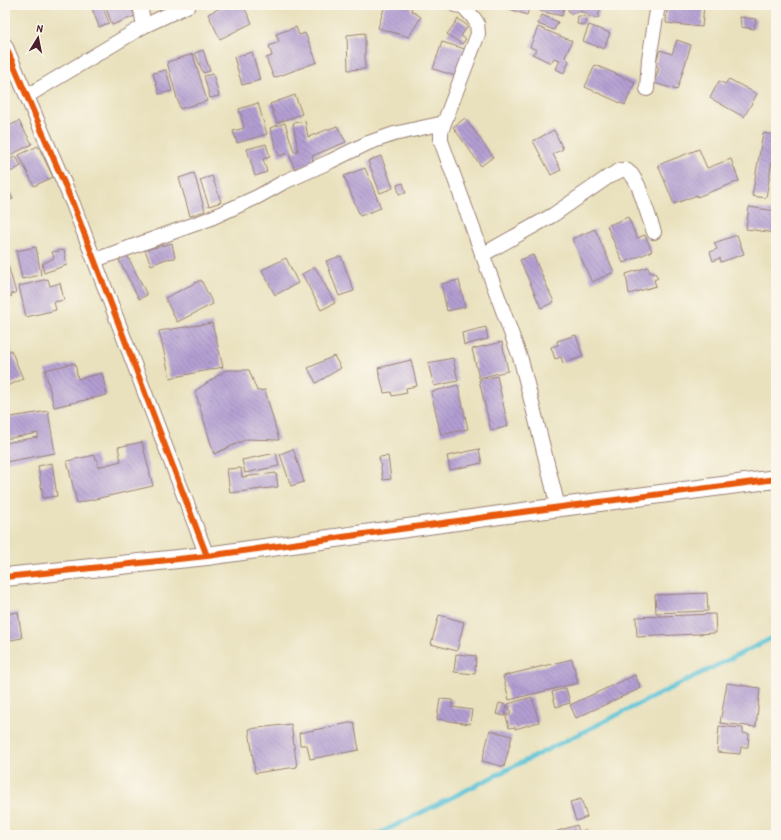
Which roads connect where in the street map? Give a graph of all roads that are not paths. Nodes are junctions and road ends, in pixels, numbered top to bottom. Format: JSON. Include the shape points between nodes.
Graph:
{"nodes":[{"id":1,"x":140,"y":5,"type":"edge"},
{"id":2,"x":189,"y":5,"type":"edge"},
{"id":3,"x":460,"y":5,"type":"edge"},
{"id":4,"x":658,"y":5,"type":"edge"},
{"id":5,"x":144,"y":26,"type":"junction"},
{"id":6,"x":5,"y":45,"type":"edge"},
{"id":7,"x":647,"y":89,"type":"dead end"},
{"id":8,"x":27,"y":96,"type":"junction"},
{"id":9,"x":444,"y":123,"type":"junction"},
{"id":10,"x":654,"y":232,"type":"dead end"},
{"id":11,"x":482,"y":255,"type":"junction"},
{"id":12,"x":94,"y":260,"type":"junction"},
{"id":13,"x":776,"y":480,"type":"edge"},
{"id":14,"x":558,"y":507,"type":"junction"},
{"id":15,"x":207,"y":556,"type":"junction"},
{"id":16,"x":5,"y":577,"type":"edge"}],
"edges":[{"from":1,"to":5,"type":"street"},
{"from":2,"to":5,"type":"street"},
{"from":3,"to":9,"type":"street","via":[[477,23],[478,34]]},
{"from":4,"to":7,"type":"street"},
{"from":5,"to":8,"type":"street"},
{"from":6,"to":8,"type":"street"},
{"from":8,"to":12,"type":"street"},
{"from":9,"to":11,"type":"street","via":[[441,141]]},
{"from":9,"to":12,"type":"street","via":[[394,134],[368,143],[209,219]]},
{"from":10,"to":11,"type":"street","via":[[638,185],[632,175],[621,170],[553,215]]},
{"from":11,"to":14,"type":"street","via":[[521,360]]},
{"from":12,"to":15,"type":"street"},
{"from":13,"to":14,"type":"street"},
{"from":14,"to":15,"type":"street"},
{"from":15,"to":16,"type":"street"}]}
